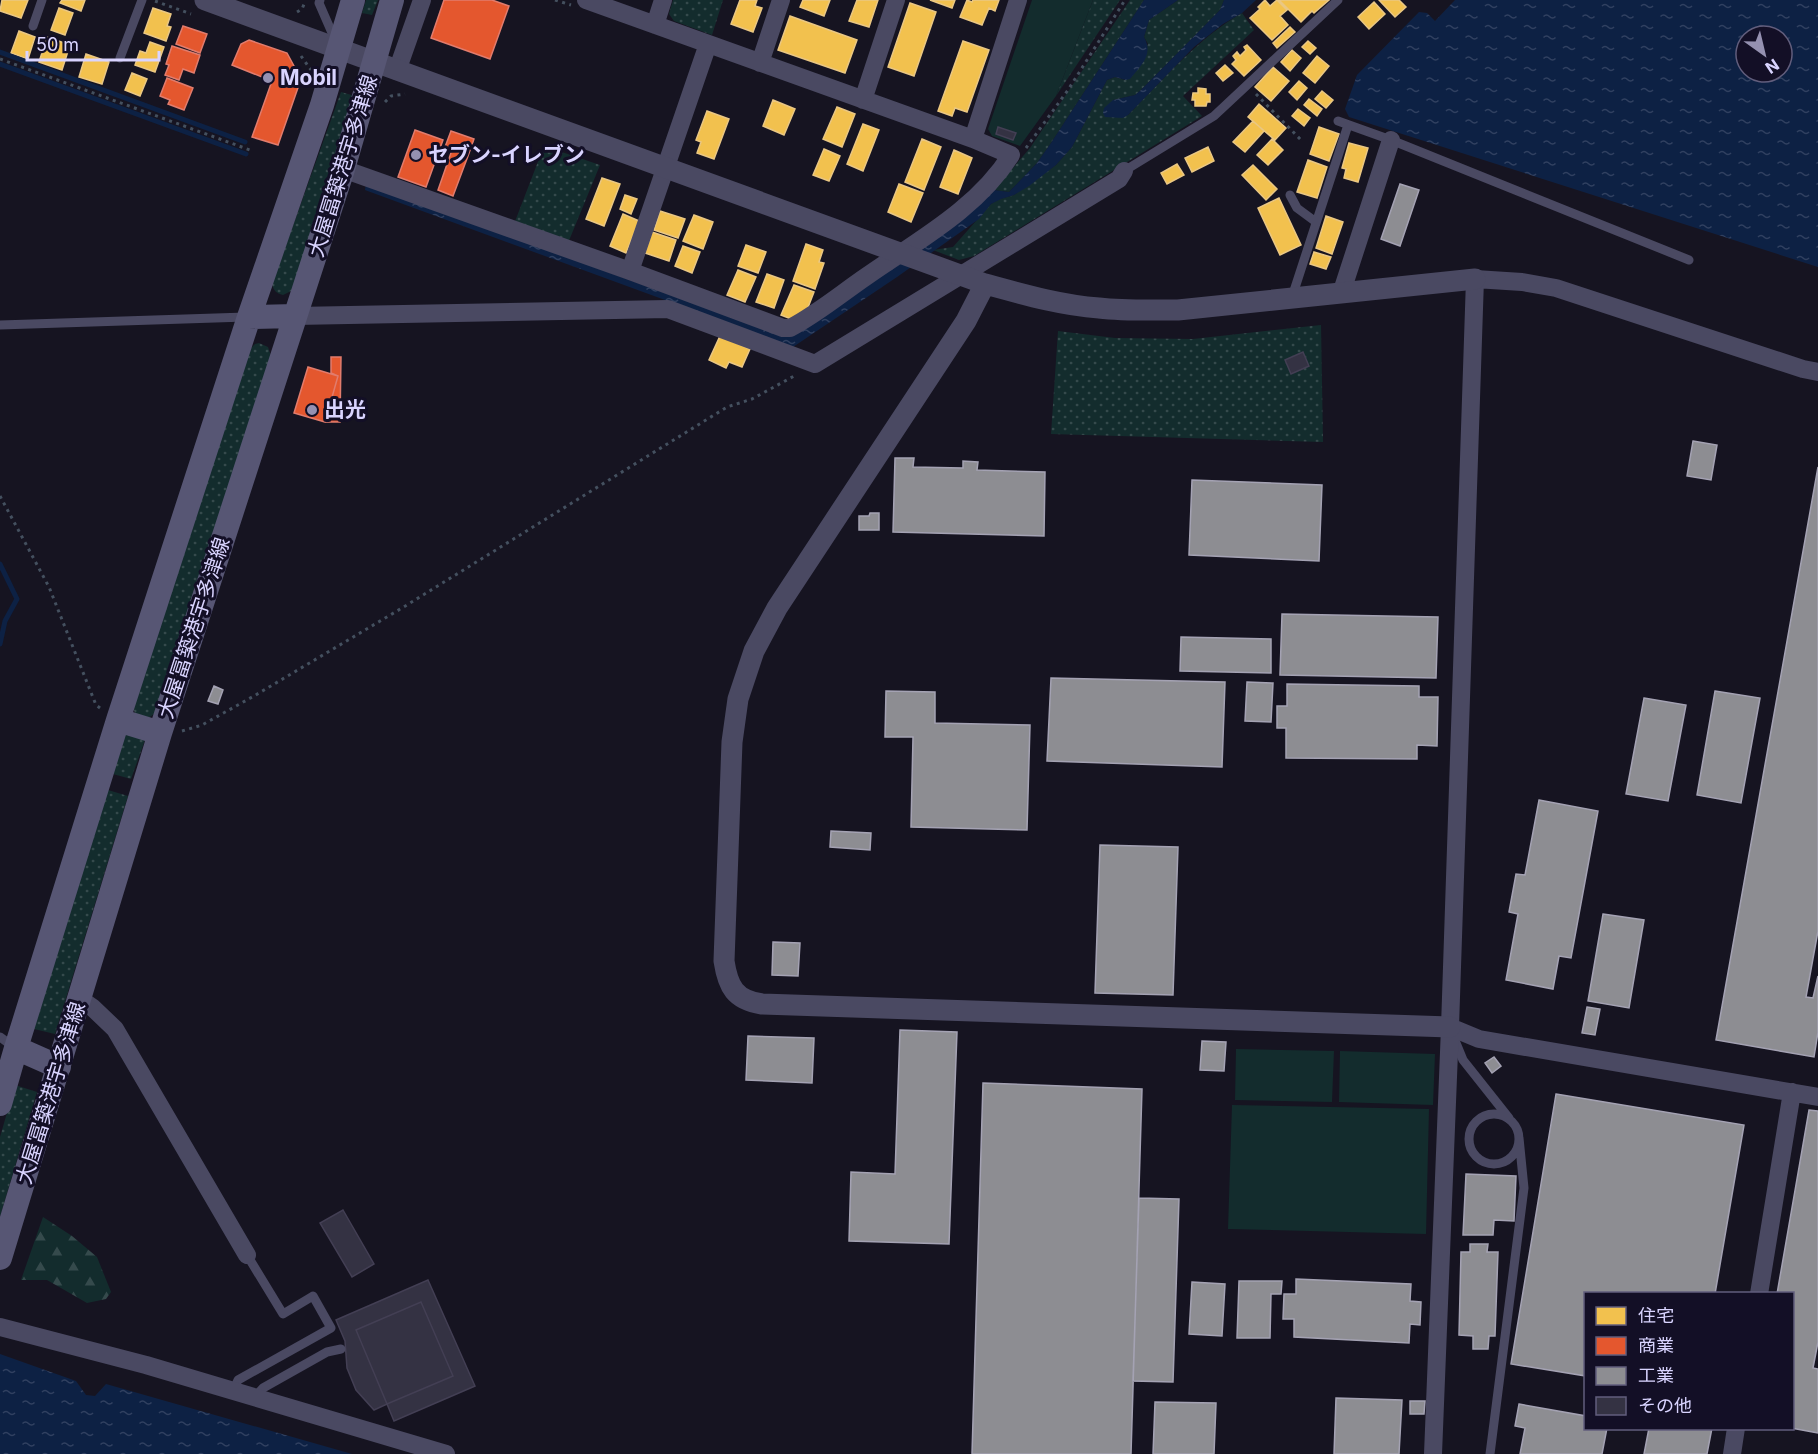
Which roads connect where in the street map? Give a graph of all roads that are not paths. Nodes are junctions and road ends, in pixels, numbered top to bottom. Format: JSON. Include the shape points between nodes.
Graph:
{"nodes":[{"id":1,"x":42,"y":0,"type":"edge"},
{"id":2,"x":142,"y":0,"type":"edge"},
{"id":3,"x":205,"y":0,"type":"edge"},
{"id":4,"x":320,"y":0,"type":"edge"},
{"id":5,"x":353,"y":0,"type":"edge"},
{"id":6,"x":392,"y":0,"type":"edge"},
{"id":7,"x":422,"y":0,"type":"edge"},
{"id":8,"x":663,"y":0,"type":"edge"},
{"id":9,"x":781,"y":0,"type":"edge"},
{"id":10,"x":896,"y":0,"type":"edge"},
{"id":11,"x":1018,"y":0,"type":"edge"},
{"id":12,"x":1338,"y":0,"type":"edge"},
{"id":13,"x":582,"y":4,"type":"edge"},
{"id":14,"x":242,"y":6,"type":"edge"},
{"id":15,"x":655,"y":25,"type":"junction"},
{"id":16,"x":33,"y":26,"type":"dead end"},
{"id":17,"x":708,"y":44,"type":"junction"},
{"id":18,"x":339,"y":49,"type":"junction"},
{"id":19,"x":120,"y":58,"type":"dead end"},
{"id":20,"x":760,"y":63,"type":"junction"},
{"id":21,"x":386,"y":67,"type":"junction"},
{"id":22,"x":863,"y":100,"type":"junction"},
{"id":23,"x":1338,"y":121,"type":"dead end"},
{"id":24,"x":1348,"y":125,"type":"junction"},
{"id":25,"x":973,"y":140,"type":"junction"},
{"id":26,"x":1390,"y":140,"type":"junction"},
{"id":27,"x":667,"y":167,"type":"junction"},
{"id":28,"x":343,"y":170,"type":"junction"},
{"id":29,"x":1124,"y":171,"type":"joint"},
{"id":30,"x":1290,"y":195,"type":"dead end"},
{"id":31,"x":1316,"y":222,"type":"junction"},
{"id":32,"x":902,"y":253,"type":"junction"},
{"id":33,"x":1689,"y":260,"type":"dead end"},
{"id":34,"x":630,"y":271,"type":"junction"},
{"id":35,"x":962,"y":275,"type":"junction"},
{"id":36,"x":1475,"y":279,"type":"junction"},
{"id":37,"x":985,"y":284,"type":"junction"},
{"id":38,"x":1341,"y":294,"type":"junction"},
{"id":39,"x":1291,"y":299,"type":"junction"},
{"id":40,"x":295,"y":316,"type":"junction"},
{"id":41,"x":249,"y":317,"type":"junction"},
{"id":42,"x":0,"y":325,"type":"edge"},
{"id":43,"x":1818,"y":372,"type":"edge"},
{"id":44,"x":118,"y":720,"type":"junction"},
{"id":45,"x":160,"y":734,"type":"junction"},
{"id":46,"x":80,"y":999,"type":"junction"},
{"id":47,"x":1450,"y":1027,"type":"junction"},
{"id":48,"x":8,"y":1042,"type":"edge"},
{"id":49,"x":59,"y":1067,"type":"junction"},
{"id":50,"x":1792,"y":1092,"type":"junction"},
{"id":51,"x":1818,"y":1097,"type":"edge"},
{"id":52,"x":0,"y":1104,"type":"edge"},
{"id":53,"x":1509,"y":1118,"type":"junction"},
{"id":54,"x":1519,"y":1138,"type":"junction"},
{"id":55,"x":247,"y":1255,"type":"joint"},
{"id":56,"x":0,"y":1258,"type":"edge"},
{"id":57,"x":1759,"y":1292,"type":"edge"},
{"id":58,"x":0,"y":1327,"type":"edge"},
{"id":59,"x":341,"y":1348,"type":"dead end"},
{"id":60,"x":232,"y":1391,"type":"junction"},
{"id":61,"x":255,"y":1397,"type":"junction"},
{"id":62,"x":1736,"y":1430,"type":"edge"},
{"id":63,"x":446,"y":1454,"type":"edge"},
{"id":64,"x":1433,"y":1454,"type":"edge"},
{"id":65,"x":1490,"y":1454,"type":"edge"},
{"id":66,"x":1732,"y":1454,"type":"edge"}],
"edges":[{"from":1,"to":16,"type":"lane"},
{"from":2,"to":19,"type":"lane"},
{"from":3,"to":14,"type":"street"},
{"from":4,"to":18,"type":"lane"},
{"from":5,"to":18,"type":"main road","name":"大屋冨築港宇多津線"},
{"from":6,"to":21,"type":"main road","name":"大屋冨築港宇多津線"},
{"from":7,"to":21,"type":"street"},
{"from":8,"to":15,"type":"street"},
{"from":9,"to":20,"type":"street"},
{"from":10,"to":22,"type":"street"},
{"from":11,"to":25,"type":"street"},
{"from":12,"to":29,"type":"lane","via":[[1214,116]]},
{"from":13,"to":15,"type":"street"},
{"from":14,"to":18,"type":"street"},
{"from":15,"to":17,"type":"street"},
{"from":17,"to":20,"type":"street"},
{"from":17,"to":27,"type":"street"},
{"from":18,"to":21,"type":"street"},
{"from":18,"to":41,"type":"main road","name":"大屋冨築港宇多津線"},
{"from":20,"to":22,"type":"street"},
{"from":21,"to":27,"type":"street"},
{"from":21,"to":28,"type":"main road","name":"大屋冨築港宇多津線"},
{"from":22,"to":25,"type":"street"},
{"from":23,"to":24,"type":"lane"},
{"from":24,"to":26,"type":"lane"},
{"from":24,"to":31,"type":"lane"},
{"from":25,"to":32,"type":"street","via":[[1011,155],[965,206]]},
{"from":26,"to":33,"type":"lane"},
{"from":26,"to":38,"type":"street"},
{"from":27,"to":32,"type":"street"},
{"from":27,"to":34,"type":"street"},
{"from":28,"to":34,"type":"street"},
{"from":28,"to":40,"type":"main road","name":"大屋冨築港宇多津線"},
{"from":29,"to":35,"type":"street","via":[[1119,179]]},
{"from":30,"to":31,"type":"lane","via":[[1297,208]]},
{"from":31,"to":39,"type":"lane"},
{"from":32,"to":34,"type":"street","via":[[790,328]]},
{"from":32,"to":35,"type":"street"},
{"from":35,"to":37,"type":"street"},
{"from":35,"to":40,"type":"street","via":[[815,364],[668,309]]},
{"from":36,"to":38,"type":"street"},
{"from":36,"to":43,"type":"street","via":[[1556,288]]},
{"from":36,"to":47,"type":"street"},
{"from":37,"to":39,"type":"street","via":[[1098,309],[1178,310]]},
{"from":37,"to":47,"type":"street","via":[[966,321],[777,608],[754,651],[738,699],[732,742],[724,962],[731,985],[739,997],[762,1004]]},
{"from":38,"to":39,"type":"street"},
{"from":40,"to":41,"type":"main road"},
{"from":40,"to":45,"type":"main road","name":"大屋冨築港宇多津線"},
{"from":41,"to":42,"type":"lane"},
{"from":41,"to":44,"type":"main road","name":"大屋冨築港宇多津線"},
{"from":44,"to":45,"type":"main road"},
{"from":44,"to":48,"type":"main road","name":"大屋冨築港宇多津線"},
{"from":45,"to":46,"type":"main road","name":"大屋冨築港宇多津線"},
{"from":46,"to":49,"type":"main road","name":"大屋冨築港宇多津線"},
{"from":46,"to":55,"type":"street","via":[[115,1029]]},
{"from":47,"to":50,"type":"street","via":[[1479,1039]]},
{"from":47,"to":53,"type":"lane","via":[[1463,1060]]},
{"from":47,"to":64,"type":"street"},
{"from":48,"to":49,"type":"main road"},
{"from":48,"to":52,"type":"main road","name":"大屋冨築港宇多津線"},
{"from":49,"to":56,"type":"main road","name":"大屋冨築港宇多津線"},
{"from":50,"to":51,"type":"street"},
{"from":50,"to":57,"type":"street"},
{"from":53,"to":54,"type":"lane"},
{"from":53,"to":54,"type":"lane","via":[[1493,1113],[1478,1119],[1469,1133],[1472,1150],[1484,1161],[1500,1163],[1514,1154]]},
{"from":54,"to":65,"type":"lane","via":[[1524,1188]]},
{"from":55,"to":60,"type":"lane","via":[[283,1314],[313,1296],[331,1328],[238,1380]]},
{"from":58,"to":60,"type":"street"},
{"from":59,"to":61,"type":"lane","via":[[262,1388]]},
{"from":60,"to":61,"type":"street"},
{"from":61,"to":63,"type":"street"},
{"from":62,"to":66,"type":"street"}]}
